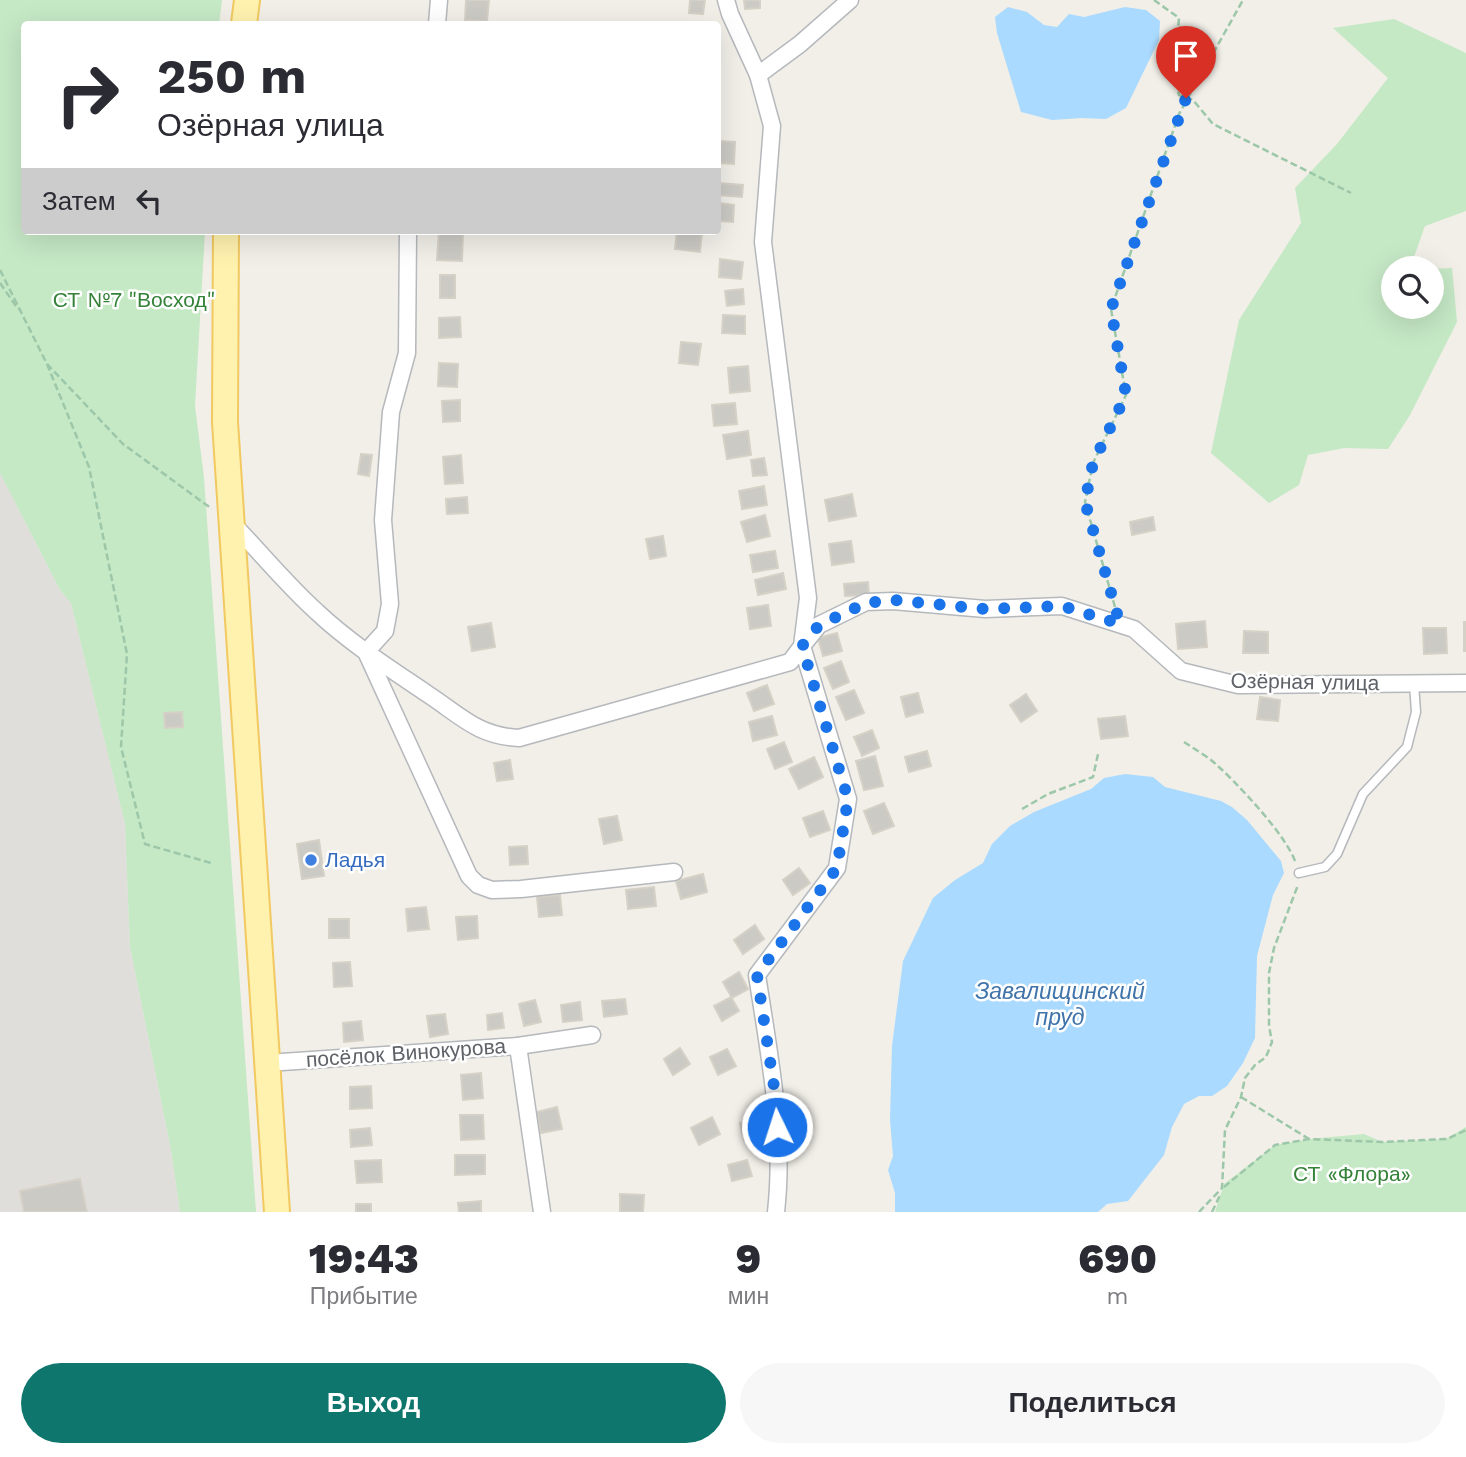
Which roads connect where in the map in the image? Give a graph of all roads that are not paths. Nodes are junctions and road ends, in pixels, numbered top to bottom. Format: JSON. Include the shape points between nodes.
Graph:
{"nodes":[{"id":1,"x":247,"y":0,"type":"edge"},
{"id":2,"x":439,"y":0,"type":"edge"},
{"id":3,"x":726,"y":0,"type":"edge"},
{"id":4,"x":850,"y":0,"type":"edge"},
{"id":5,"x":244,"y":21,"type":"edge"},
{"id":6,"x":437,"y":21,"type":"edge"},
{"id":7,"x":758,"y":75,"type":"junction"},
{"id":8,"x":226,"y":235,"type":"edge"},
{"id":9,"x":408,"y":235,"type":"edge"},
{"id":10,"x":232,"y":523,"type":"junction"},
{"id":11,"x":802,"y":646,"type":"junction"},
{"id":12,"x":366,"y":652,"type":"junction"},
{"id":13,"x":1466,"y":683,"type":"edge"},
{"id":14,"x":1414,"y":684,"type":"junction"},
{"id":15,"x":674,"y":872,"type":"dead end"},
{"id":16,"x":1299,"y":873,"type":"road end"},
{"id":17,"x":592,"y":1035,"type":"dead end"},
{"id":18,"x":518,"y":1046,"type":"junction"},
{"id":19,"x":267,"y":1063,"type":"junction"},
{"id":20,"x":277,"y":1212,"type":"edge"},
{"id":21,"x":542,"y":1212,"type":"edge"},
{"id":22,"x":776,"y":1212,"type":"edge"}],
"edges":[{"from":1,"to":5,"type":"main road"},
{"from":2,"to":6,"type":"street"},
{"from":3,"to":7,"type":"street"},
{"from":4,"to":7,"type":"street"},
{"from":7,"to":11,"type":"street","via":[[772,126],[763,242],[805,562],[808,598]]},
{"from":8,"to":10,"type":"main road","via":[[225,422]]},
{"from":9,"to":12,"type":"street","via":[[407,353],[391,412],[383,520],[390,604],[385,631]]},
{"from":10,"to":12,"type":"street","name":"Озёрная улица","via":[[316,612]]},
{"from":10,"to":19,"type":"main road"},
{"from":11,"to":12,"type":"street","name":"Озёрная улица","via":[[790,662],[519,738],[481,731]]},
{"from":11,"to":14,"type":"street","name":"Озёрная улица","via":[[819,625],[866,603],[893,600],[985,609],[1062,606],[1134,629],[1181,671],[1238,685]]},
{"from":11,"to":22,"type":"street","via":[[848,799],[837,868],[757,975],[776,1100]]},
{"from":12,"to":15,"type":"street","via":[[469,876],[478,885],[492,890],[521,889]]},
{"from":13,"to":14,"type":"street","name":"Озёрная улица"},
{"from":14,"to":16,"type":"lane","via":[[1416,712],[1407,747],[1363,794],[1337,854],[1325,867]]},
{"from":17,"to":18,"type":"street","name":"посёлок Винокурова"},
{"from":18,"to":19,"type":"street","name":"посёлок Винокурова"},
{"from":18,"to":21,"type":"street","name":"посёлок Винокурова"},
{"from":19,"to":20,"type":"main road"}]}
